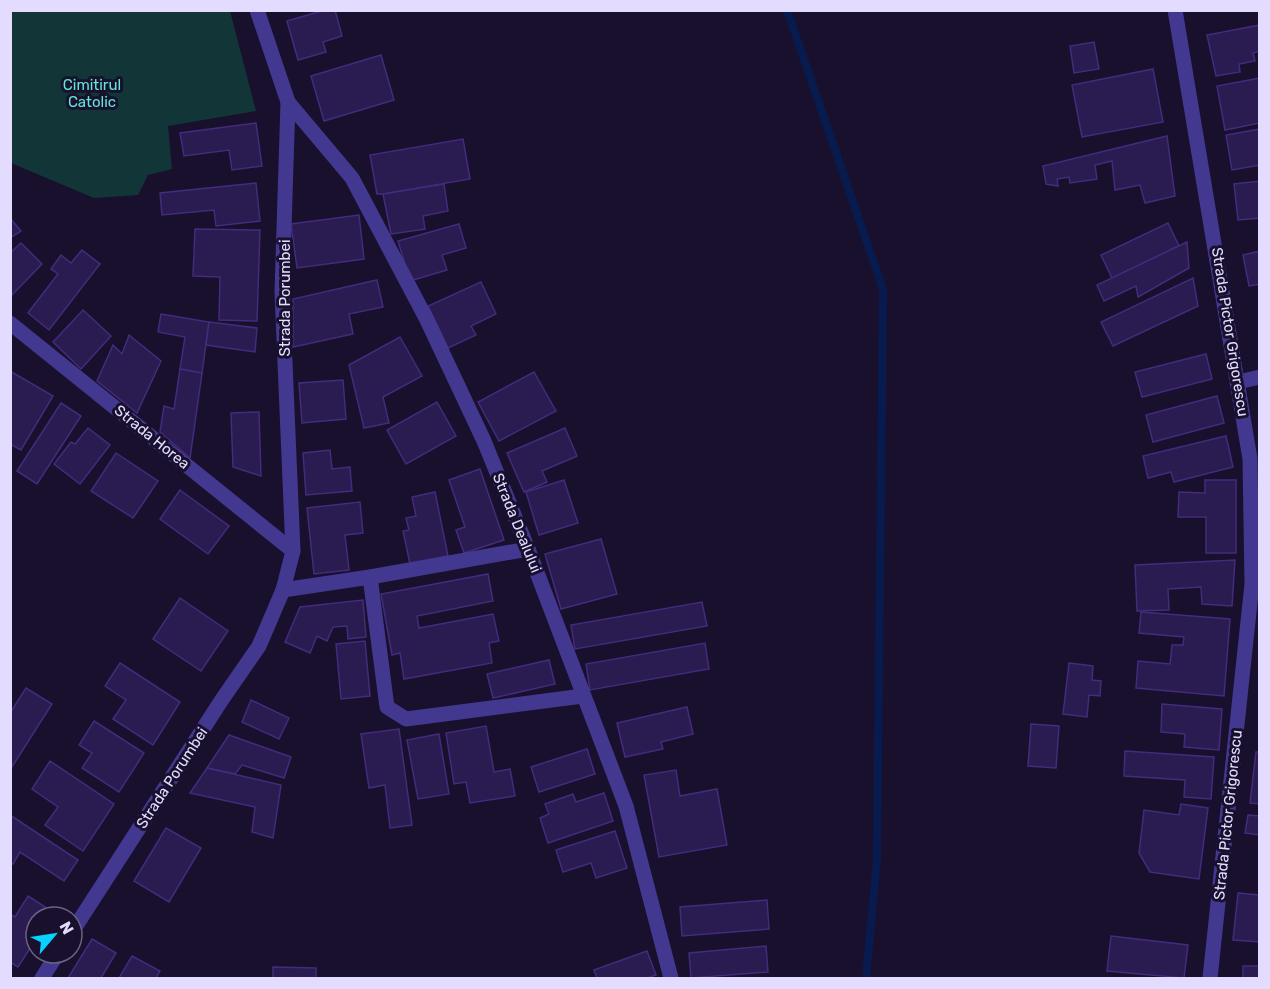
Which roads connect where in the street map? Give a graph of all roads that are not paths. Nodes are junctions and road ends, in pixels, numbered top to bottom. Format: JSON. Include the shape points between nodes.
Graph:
{"nodes":[{"id":1,"x":257,"y":10,"type":"edge"},
{"id":2,"x":1175,"y":10,"type":"edge"},
{"id":3,"x":288,"y":102,"type":"junction"},
{"id":4,"x":10,"y":323,"type":"edge"},
{"id":5,"x":1260,"y":376,"type":"edge"},
{"id":6,"x":1238,"y":382,"type":"junction"},
{"id":7,"x":528,"y":549,"type":"junction"},
{"id":8,"x":293,"y":550,"type":"junction"},
{"id":9,"x":370,"y":577,"type":"junction"},
{"id":10,"x":283,"y":590,"type":"junction"},
{"id":11,"x":583,"y":696,"type":"junction"},
{"id":12,"x":84,"y":913,"type":"edge"},
{"id":13,"x":50,"y":965,"type":"edge"},
{"id":14,"x":42,"y":978,"type":"edge"},
{"id":15,"x":671,"y":978,"type":"edge"},
{"id":16,"x":1210,"y":978,"type":"edge"}],
"edges":[{"from":1,"to":3,"type":"street","name":"Strada Porumbei"},
{"from":2,"to":6,"type":"street","name":"Strada Pictor Grigorescu"},
{"from":3,"to":7,"type":"street","name":"Strada Dealului","via":[[352,178],[432,330],[484,441]]},
{"from":3,"to":8,"type":"street","name":"Strada Porumbei","via":[[282,292]]},
{"from":4,"to":8,"type":"street","name":"Strada Horea"},
{"from":5,"to":6,"type":"street"},
{"from":6,"to":16,"type":"street","name":"Strada Pictor Grigorescu","via":[[1251,459],[1252,584]]},
{"from":7,"to":9,"type":"street"},
{"from":7,"to":11,"type":"street","name":"Strada Dealului"},
{"from":8,"to":10,"type":"street","name":"Strada Porumbei"},
{"from":9,"to":10,"type":"street"},
{"from":9,"to":11,"type":"street","via":[[387,707],[406,719]]},
{"from":10,"to":12,"type":"street","name":"Strada Porumbei","via":[[259,646]]},
{"from":11,"to":15,"type":"street","name":"Strada Dealului","via":[[626,806]]},
{"from":13,"to":14,"type":"street"}]}
